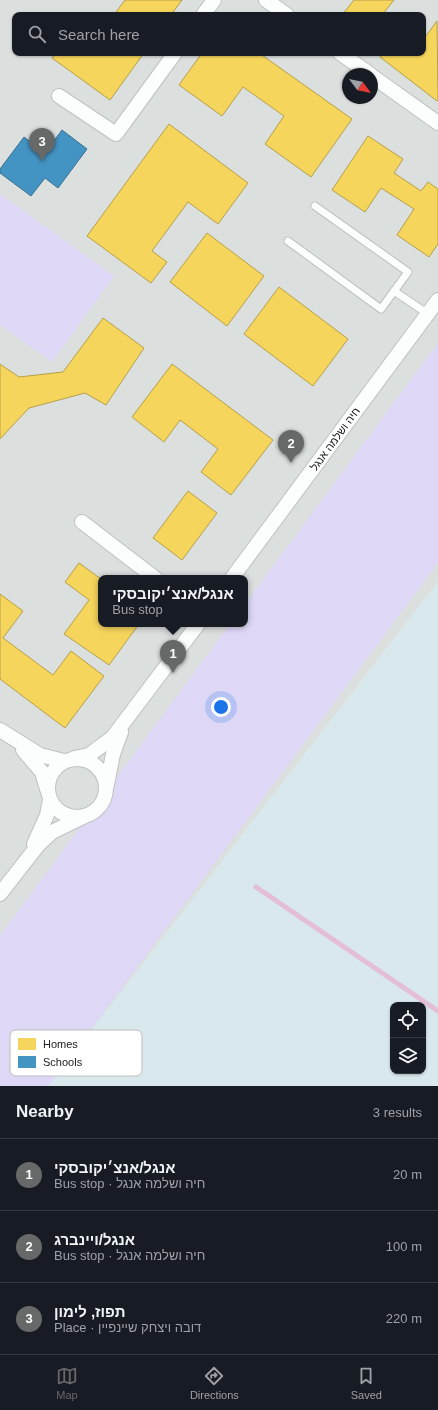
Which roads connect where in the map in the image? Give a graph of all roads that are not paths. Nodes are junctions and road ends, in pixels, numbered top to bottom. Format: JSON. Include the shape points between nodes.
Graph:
{"nodes":[{"id":1,"x":214,"y":0,"type":"edge"},
{"id":2,"x":266,"y":0,"type":"edge"},
{"id":3,"x":205,"y":12,"type":"edge"},
{"id":4,"x":283,"y":12,"type":"edge"},
{"id":5,"x":174,"y":56,"type":"edge"},
{"id":6,"x":344,"y":56,"type":"edge"},
{"id":7,"x":361,"y":68,"type":"edge"},
{"id":8,"x":378,"y":80,"type":"edge"},
{"id":9,"x":59,"y":96,"type":"dead end"},
{"id":10,"x":438,"y":123,"type":"edge"},
{"id":11,"x":315,"y":206,"type":"dead end"},
{"id":12,"x":288,"y":241,"type":"dead end"},
{"id":13,"x":394,"y":291,"type":"junction"},
{"id":14,"x":438,"y":300,"type":"edge"},
{"id":15,"x":428,"y":314,"type":"junction"},
{"id":16,"x":82,"y":522,"type":"dead end"},
{"id":17,"x":151,"y":575,"type":"edge"},
{"id":18,"x":234,"y":575,"type":"edge"},
{"id":19,"x":196,"y":627,"type":"edge"},
{"id":20,"x":127,"y":720,"type":"junction"},
{"id":21,"x":0,"y":730,"type":"edge"},
{"id":22,"x":12,"y":739,"type":"junction"},
{"id":23,"x":69,"y":760,"type":"junction"},
{"id":24,"x":107,"y":787,"type":"junction"},
{"id":25,"x":49,"y":796,"type":"junction"},
{"id":26,"x":84,"y":816,"type":"junction"},
{"id":27,"x":30,"y":854,"type":"junction"},
{"id":28,"x":0,"y":894,"type":"edge"}],
"edges":[{"from":1,"to":3,"type":"street"},
{"from":2,"to":4,"type":"street"},
{"from":5,"to":9,"type":"street","via":[[116,134]]},
{"from":6,"to":7,"type":"street"},
{"from":8,"to":10,"type":"street"},
{"from":11,"to":13,"type":"lane","via":[[408,272]]},
{"from":12,"to":13,"type":"lane","via":[[381,310]]},
{"from":13,"to":15,"type":"lane"},
{"from":14,"to":15,"type":"street","name":"חיה ושלמה אנגל"},
{"from":15,"to":18,"type":"street","name":"חיה ושלמה אנגל"},
{"from":16,"to":17,"type":"street"},
{"from":19,"to":20,"type":"street"},
{"from":20,"to":23,"type":"street","via":[[101,747]]},
{"from":20,"to":24,"type":"street","via":[[113,754]]},
{"from":21,"to":22,"type":"street"},
{"from":22,"to":23,"type":"street","via":[[40,755]]},
{"from":22,"to":25,"type":"street","via":[[37,765],[46,782]]},
{"from":23,"to":24,"type":"street","via":[[84,759],[96,765],[105,777]]},
{"from":23,"to":25,"type":"street","via":[[52,772],[48,781]]},
{"from":24,"to":26,"type":"street","via":[[100,806]]},
{"from":25,"to":26,"type":"street","via":[[56,809],[64,815]]},
{"from":25,"to":27,"type":"street","via":[[42,828]]},
{"from":26,"to":27,"type":"street","via":[[52,832]]},
{"from":27,"to":28,"type":"street"}]}
